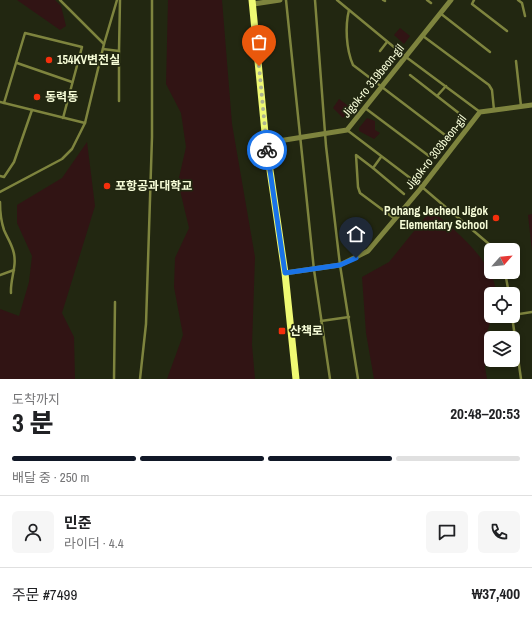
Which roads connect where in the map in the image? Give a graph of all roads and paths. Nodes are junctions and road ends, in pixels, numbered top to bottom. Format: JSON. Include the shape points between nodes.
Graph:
{"nodes":[{"id":1,"x":60,"y":0,"type":"edge"},
{"id":2,"x":117,"y":0,"type":"edge"},
{"id":3,"x":120,"y":0,"type":"edge"},
{"id":4,"x":152,"y":0,"type":"edge"},
{"id":5,"x":280,"y":0,"type":"edge"},
{"id":6,"x":286,"y":0,"type":"edge"},
{"id":7,"x":315,"y":0,"type":"edge"},
{"id":8,"x":337,"y":0,"type":"edge"},
{"id":9,"x":427,"y":0,"type":"edge"},
{"id":10,"x":451,"y":0,"type":"edge"},
{"id":11,"x":474,"y":0,"type":"edge"},
{"id":12,"x":518,"y":0,"type":"edge"},
{"id":13,"x":252,"y":2,"type":"edge"},
{"id":14,"x":431,"y":3,"type":"dead end"},
{"id":15,"x":349,"y":10,"type":"junction"},
{"id":16,"x":440,"y":13,"type":"junction"},
{"id":17,"x":525,"y":16,"type":"dead end"},
{"id":18,"x":507,"y":31,"type":"dead end"},
{"id":19,"x":423,"y":35,"type":"junction"},
{"id":20,"x":387,"y":42,"type":"junction"},
{"id":21,"x":104,"y":44,"type":"junction"},
{"id":22,"x":103,"y":49,"type":"junction"},
{"id":23,"x":119,"y":51,"type":"junction"},
{"id":24,"x":380,"y":51,"type":"dead end"},
{"id":25,"x":490,"y":52,"type":"dead end"},
{"id":26,"x":406,"y":57,"type":"junction"},
{"id":27,"x":516,"y":62,"type":"dead end"},
{"id":28,"x":17,"y":63,"type":"junction"},
{"id":29,"x":410,"y":75,"type":"dead end"},
{"id":30,"x":72,"y":82,"type":"junction"},
{"id":31,"x":446,"y":86,"type":"junction"},
{"id":32,"x":382,"y":87,"type":"junction"},
{"id":33,"x":437,"y":96,"type":"junction"},
{"id":34,"x":118,"y":101,"type":"dead end"},
{"id":35,"x":0,"y":102,"type":"edge"},
{"id":36,"x":4,"y":103,"type":"junction"},
{"id":37,"x":532,"y":105,"type":"edge"},
{"id":38,"x":521,"y":106,"type":"junction"},
{"id":39,"x":365,"y":108,"type":"junction"},
{"id":40,"x":32,"y":110,"type":"junction"},
{"id":41,"x":494,"y":110,"type":"junction"},
{"id":42,"x":480,"y":112,"type":"junction"},
{"id":43,"x":460,"y":114,"type":"dead end"},
{"id":44,"x":63,"y":118,"type":"junction"},
{"id":45,"x":85,"y":123,"type":"junction"},
{"id":46,"x":347,"y":130,"type":"junction"},
{"id":47,"x":326,"y":132,"type":"junction"},
{"id":48,"x":445,"y":135,"type":"dead end"},
{"id":49,"x":300,"y":137,"type":"junction"},
{"id":50,"x":266,"y":143,"type":"junction"},
{"id":51,"x":429,"y":156,"type":"dead end"},
{"id":52,"x":382,"y":157,"type":"junction"},
{"id":53,"x":373,"y":168,"type":"junction"},
{"id":54,"x":0,"y":176,"type":"edge"},
{"id":55,"x":422,"y":187,"type":"junction"},
{"id":56,"x":0,"y":192,"type":"edge"},
{"id":57,"x":404,"y":194,"type":"dead end"},
{"id":58,"x":0,"y":202,"type":"edge"},
{"id":59,"x":396,"y":219,"type":"junction"},
{"id":60,"x":488,"y":243,"type":"edge"},
{"id":61,"x":340,"y":265,"type":"junction"},
{"id":62,"x":14,"y":270,"type":"junction"},
{"id":63,"x":314,"y":270,"type":"junction"},
{"id":64,"x":285,"y":273,"type":"junction"},
{"id":65,"x":0,"y":275,"type":"edge"},
{"id":66,"x":11,"y":293,"type":"dead end"},
{"id":67,"x":115,"y":302,"type":"dead end"},
{"id":68,"x":532,"y":312,"type":"edge"},
{"id":69,"x":520,"y":314,"type":"edge"},
{"id":70,"x":349,"y":317,"type":"junction"},
{"id":71,"x":321,"y":321,"type":"junction"},
{"id":72,"x":513,"y":323,"type":"edge"},
{"id":73,"x":114,"y":379,"type":"edge"},
{"id":74,"x":140,"y":379,"type":"edge"},
{"id":75,"x":296,"y":379,"type":"edge"},
{"id":76,"x":330,"y":379,"type":"edge"},
{"id":77,"x":358,"y":379,"type":"edge"},
{"id":78,"x":521,"y":379,"type":"edge"}],
"edges":[{"from":1,"to":21,"type":"lane"},
{"from":2,"to":21,"type":"lane"},
{"from":3,"to":23,"type":"lane"},
{"from":4,"to":74,"type":"lane","via":[[152,137],[146,324]]},
{"from":5,"to":13,"type":"street"},
{"from":6,"to":49,"type":"lane"},
{"from":7,"to":47,"type":"lane"},
{"from":8,"to":15,"type":"lane"},
{"from":9,"to":14,"type":"lane"},
{"from":10,"to":16,"type":"street","name":"Jigok-ro 319beon-gil"},
{"from":11,"to":18,"type":"lane","via":[[472,4]]},
{"from":12,"to":17,"type":"lane","via":[[522,4]]},
{"from":13,"to":50,"type":"main road"},
{"from":15,"to":20,"type":"lane"},
{"from":15,"to":32,"type":"lane","via":[[346,21],[350,58],[353,65]]},
{"from":16,"to":19,"type":"street","name":"Jigok-ro 319beon-gil"},
{"from":16,"to":25,"type":"lane"},
{"from":19,"to":26,"type":"street","name":"Jigok-ro 319beon-gil"},
{"from":19,"to":41,"type":"lane","via":[[489,85]]},
{"from":20,"to":24,"type":"lane"},
{"from":20,"to":26,"type":"lane"},
{"from":21,"to":22,"type":"lane"},
{"from":22,"to":23,"type":"lane"},
{"from":22,"to":45,"type":"lane"},
{"from":23,"to":34,"type":"lane"},
{"from":26,"to":31,"type":"lane"},
{"from":26,"to":32,"type":"street","name":"Jigok-ro 319beon-gil"},
{"from":27,"to":38,"type":"lane"},
{"from":28,"to":30,"type":"lane"},
{"from":28,"to":30,"type":"lane","via":[[25,33],[82,47]]},
{"from":28,"to":36,"type":"lane"},
{"from":29,"to":33,"type":"lane"},
{"from":30,"to":44,"type":"lane"},
{"from":31,"to":33,"type":"lane"},
{"from":31,"to":42,"type":"lane"},
{"from":32,"to":39,"type":"street","name":"Jigok-ro 319beon-gil"},
{"from":32,"to":48,"type":"lane"},
{"from":33,"to":43,"type":"lane"},
{"from":35,"to":36,"type":"lane"},
{"from":36,"to":40,"type":"lane"},
{"from":37,"to":38,"type":"street","name":"Jigok-ro 303beon-gil"},
{"from":38,"to":41,"type":"street","name":"Jigok-ro 303beon-gil"},
{"from":39,"to":46,"type":"street","name":"Jigok-ro 319beon-gil"},
{"from":39,"to":51,"type":"lane"},
{"from":40,"to":44,"type":"lane"},
{"from":40,"to":54,"type":"lane","via":[[14,162],[4,177]]},
{"from":41,"to":42,"type":"street","name":"Jigok-ro 303beon-gil"},
{"from":42,"to":55,"type":"street","name":"Jigok-ro 303beon-gil"},
{"from":44,"to":45,"type":"lane"},
{"from":45,"to":56,"type":"lane","via":[[72,149],[62,160]]},
{"from":46,"to":47,"type":"street","name":"Jigok-ro 319beon-gil"},
{"from":46,"to":52,"type":"lane"},
{"from":47,"to":49,"type":"street","name":"Jigok-ro 319beon-gil"},
{"from":47,"to":61,"type":"lane"},
{"from":49,"to":50,"type":"street","name":"Jigok-ro 319beon-gil"},
{"from":49,"to":63,"type":"lane"},
{"from":50,"to":64,"type":"main road"},
{"from":52,"to":53,"type":"lane"},
{"from":52,"to":55,"type":"lane"},
{"from":53,"to":57,"type":"lane"},
{"from":53,"to":59,"type":"lane","via":[[356,155],[360,193]]},
{"from":55,"to":59,"type":"street","name":"Jigok-ro 303beon-gil"},
{"from":55,"to":60,"type":"lane"},
{"from":58,"to":62,"type":"lane","via":[[0,217],[14,250]]},
{"from":59,"to":61,"type":"street","name":"Jigok-ro 303beon-gil","via":[[368,251]]},
{"from":61,"to":63,"type":"street","name":"Jigok-ro 303beon-gil"},
{"from":61,"to":70,"type":"lane"},
{"from":62,"to":65,"type":"lane"},
{"from":62,"to":66,"type":"lane","via":[[10,282]]},
{"from":63,"to":64,"type":"street","name":"Jigok-ro 303beon-gil"},
{"from":63,"to":71,"type":"lane"},
{"from":64,"to":75,"type":"main road"},
{"from":67,"to":73,"type":"lane"},
{"from":68,"to":69,"type":"lane"},
{"from":70,"to":71,"type":"lane"},
{"from":70,"to":77,"type":"lane"},
{"from":71,"to":76,"type":"lane"},
{"from":72,"to":78,"type":"lane"}]}
